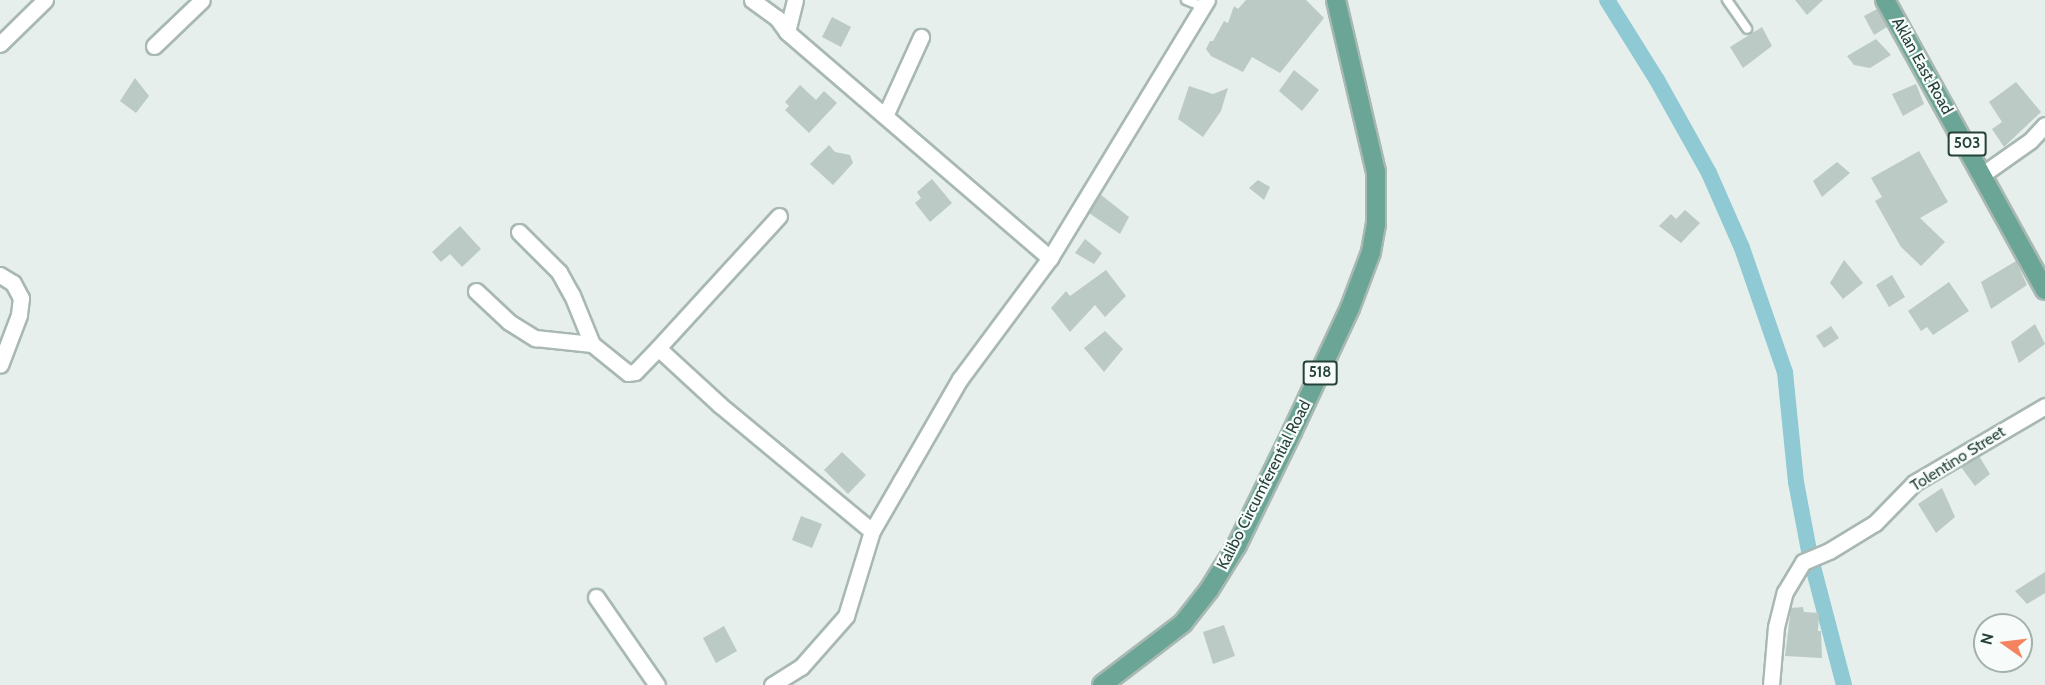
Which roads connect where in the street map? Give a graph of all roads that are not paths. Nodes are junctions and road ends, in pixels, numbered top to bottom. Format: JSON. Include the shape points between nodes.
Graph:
{"nodes":[{"id":1,"x":45,"y":0,"type":"edge"},
{"id":2,"x":202,"y":0,"type":"edge"},
{"id":3,"x":752,"y":0,"type":"edge"},
{"id":4,"x":795,"y":0,"type":"edge"},
{"id":5,"x":1186,"y":0,"type":"edge"},
{"id":6,"x":1336,"y":0,"type":"edge"},
{"id":7,"x":1727,"y":0,"type":"edge"},
{"id":8,"x":1885,"y":0,"type":"edge"},
{"id":9,"x":1205,"y":3,"type":"edge"},
{"id":10,"x":1747,"y":28,"type":"dead end"},
{"id":11,"x":787,"y":32,"type":"junction"},
{"id":12,"x":921,"y":37,"type":"dead end"},
{"id":13,"x":0,"y":44,"type":"edge"},
{"id":14,"x":154,"y":46,"type":"dead end"},
{"id":15,"x":885,"y":116,"type":"junction"},
{"id":16,"x":2045,"y":125,"type":"edge"},
{"id":17,"x":1983,"y":174,"type":"junction"},
{"id":18,"x":779,"y":216,"type":"dead end"},
{"id":19,"x":519,"y":232,"type":"dead end"},
{"id":20,"x":1050,"y":258,"type":"junction"},
{"id":21,"x":0,"y":275,"type":"edge"},
{"id":22,"x":2045,"y":290,"type":"edge"},
{"id":23,"x":476,"y":291,"type":"dead end"},
{"id":24,"x":592,"y":344,"type":"junction"},
{"id":25,"x":658,"y":348,"type":"junction"},
{"id":26,"x":0,"y":365,"type":"edge"},
{"id":27,"x":2045,"y":406,"type":"edge"},
{"id":28,"x":872,"y":531,"type":"junction"},
{"id":29,"x":596,"y":597,"type":"dead end"},
{"id":30,"x":657,"y":685,"type":"edge"},
{"id":31,"x":772,"y":685,"type":"edge"},
{"id":32,"x":1102,"y":685,"type":"edge"},
{"id":33,"x":1771,"y":685,"type":"edge"}],
"edges":[{"from":1,"to":13,"type":"street"},
{"from":2,"to":14,"type":"street"},
{"from":3,"to":11,"type":"street","via":[[777,18]]},
{"from":4,"to":11,"type":"street"},
{"from":5,"to":9,"type":"lane"},
{"from":6,"to":32,"type":"main road","name":"Kalibo Circumferential Road","number":"518","via":[[1376,172],[1376,225],[1368,261],[1292,432],[1237,545],[1209,590],[1183,623]]},
{"from":7,"to":10,"type":"lane"},
{"from":8,"to":17,"type":"main road","name":"Aklan East Road","number":"503"},
{"from":9,"to":20,"type":"street"},
{"from":11,"to":15,"type":"street"},
{"from":12,"to":15,"type":"street"},
{"from":15,"to":20,"type":"street"},
{"from":16,"to":17,"type":"street","via":[[2030,141]]},
{"from":17,"to":22,"type":"main road","name":"Aklan East Road","number":"503"},
{"from":18,"to":25,"type":"street"},
{"from":19,"to":24,"type":"street","via":[[559,272]]},
{"from":20,"to":28,"type":"street","via":[[960,379]]},
{"from":21,"to":26,"type":"street","via":[[13,283],[21,298],[19,315]]},
{"from":23,"to":24,"type":"street","via":[[509,322],[535,338]]},
{"from":24,"to":25,"type":"street","via":[[628,373],[635,372]]},
{"from":25,"to":28,"type":"street","via":[[720,405]]},
{"from":27,"to":33,"type":"street","name":"Tolentino Street","via":[[1914,483],[1875,523],[1803,562],[1785,592],[1776,627]]},
{"from":28,"to":31,"type":"street","via":[[846,616],[801,667]]},
{"from":29,"to":30,"type":"street"}]}
